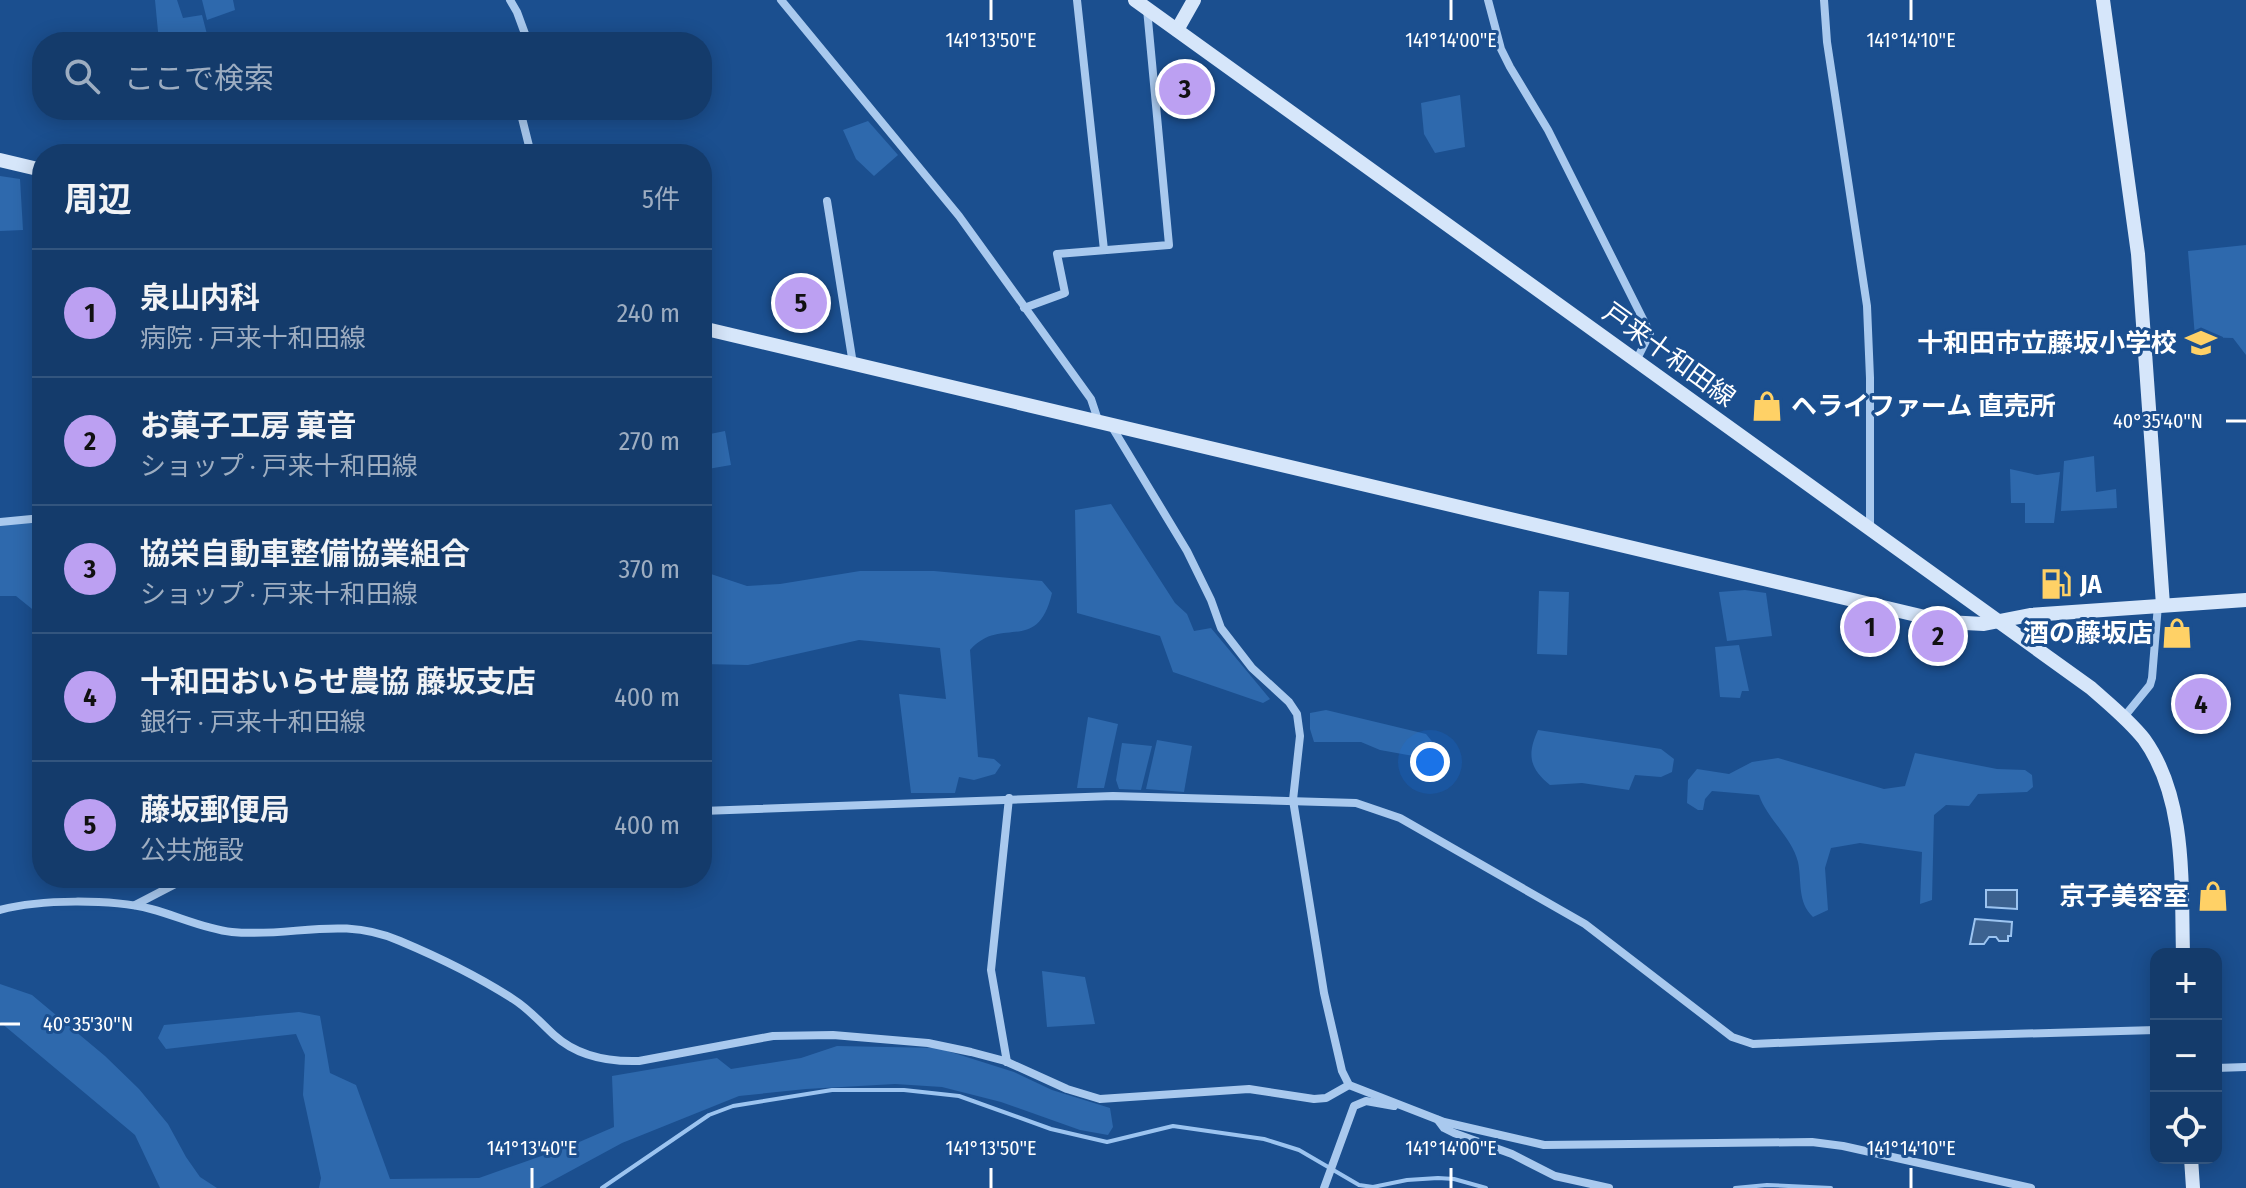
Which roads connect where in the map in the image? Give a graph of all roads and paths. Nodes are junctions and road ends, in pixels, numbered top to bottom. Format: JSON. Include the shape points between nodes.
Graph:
{"nodes":[{"id":1,"x":510,"y":0,"type":"edge"},
{"id":2,"x":781,"y":0,"type":"edge"},
{"id":3,"x":1077,"y":0,"type":"edge"},
{"id":4,"x":1194,"y":0,"type":"edge"},
{"id":5,"x":1488,"y":0,"type":"edge"},
{"id":6,"x":1824,"y":0,"type":"edge"},
{"id":7,"x":2103,"y":0,"type":"edge"},
{"id":8,"x":1141,"y":4,"type":"edge"},
{"id":9,"x":1177,"y":30,"type":"junction"},
{"id":10,"x":524,"y":32,"type":"edge"},
{"id":11,"x":522,"y":120,"type":"edge"},
{"id":12,"x":528,"y":144,"type":"edge"},
{"id":13,"x":0,"y":160,"type":"edge"},
{"id":14,"x":32,"y":168,"type":"edge"},
{"id":15,"x":827,"y":201,"type":"dead end"},
{"id":16,"x":1104,"y":250,"type":"junction"},
{"id":17,"x":1024,"y":308,"type":"junction"},
{"id":18,"x":712,"y":330,"type":"edge"},
{"id":19,"x":1636,"y":361,"type":"junction"},
{"id":20,"x":853,"y":364,"type":"junction"},
{"id":21,"x":1106,"y":425,"type":"junction"},
{"id":22,"x":32,"y":519,"type":"edge"},
{"id":23,"x":0,"y":522,"type":"edge"},
{"id":24,"x":1870,"y":531,"type":"junction"},
{"id":25,"x":2246,"y":600,"type":"edge"},
{"id":26,"x":2160,"y":605,"type":"junction"},
{"id":27,"x":2000,"y":623,"type":"junction"},
{"id":28,"x":2124,"y":717,"type":"junction"},
{"id":29,"x":1009,"y":798,"type":"junction"},
{"id":30,"x":1293,"y":800,"type":"junction"},
{"id":31,"x":712,"y":811,"type":"edge"},
{"id":32,"x":168,"y":888,"type":"edge"},
{"id":33,"x":135,"y":905,"type":"junction"},
{"id":34,"x":0,"y":910,"type":"edge"},
{"id":35,"x":2183,"y":948,"type":"edge"},
{"id":36,"x":2150,"y":1030,"type":"edge"},
{"id":37,"x":1007,"y":1062,"type":"junction"},
{"id":38,"x":2246,"y":1067,"type":"edge"},
{"id":39,"x":2222,"y":1068,"type":"edge"},
{"id":40,"x":1349,"y":1085,"type":"junction"},
{"id":41,"x":1398,"y":1105,"type":"junction"},
{"id":42,"x":1437,"y":1120,"type":"junction"},
{"id":43,"x":2191,"y":1164,"type":"edge"},
{"id":44,"x":1324,"y":1188,"type":"edge"},
{"id":45,"x":1609,"y":1188,"type":"edge"},
{"id":46,"x":2031,"y":1188,"type":"edge"},
{"id":47,"x":2193,"y":1188,"type":"edge"}],
"edges":[{"from":1,"to":10,"type":"street"},
{"from":2,"to":17,"type":"street","via":[[959,216]]},
{"from":3,"to":16,"type":"street"},
{"from":4,"to":9,"type":"street"},
{"from":5,"to":19,"type":"street","via":[[1501,49],[1650,333]]},
{"from":6,"to":24,"type":"street","via":[[1867,306]]},
{"from":7,"to":26,"type":"street","via":[[2138,254]]},
{"from":8,"to":9,"type":"street","name":"戸来十和田線"},
{"from":8,"to":16,"type":"street","via":[[1169,245]]},
{"from":9,"to":19,"type":"street","name":"戸来十和田線"},
{"from":11,"to":12,"type":"street"},
{"from":13,"to":14,"type":"street"},
{"from":15,"to":20,"type":"street"},
{"from":16,"to":17,"type":"street","via":[[1057,254],[1065,293]]},
{"from":17,"to":21,"type":"street"},
{"from":18,"to":20,"type":"street"},
{"from":19,"to":24,"type":"street","name":"戸来十和田線"},
{"from":20,"to":21,"type":"street"},
{"from":21,"to":27,"type":"street","via":[[1946,622]]},
{"from":21,"to":30,"type":"street","via":[[1187,551],[1225,635],[1297,714],[1300,736]]},
{"from":22,"to":23,"type":"street"},
{"from":24,"to":27,"type":"street","name":"戸来十和田線"},
{"from":25,"to":26,"type":"street"},
{"from":26,"to":27,"type":"street","via":[[2030,615]]},
{"from":26,"to":28,"type":"street","via":[[2152,678]]},
{"from":27,"to":28,"type":"street","name":"戸来十和田線"},
{"from":28,"to":35,"type":"street","name":"戸来十和田線","via":[[2156,760],[2172,805]]},
{"from":29,"to":30,"type":"street"},
{"from":29,"to":31,"type":"street"},
{"from":29,"to":37,"type":"street","via":[[991,970]]},
{"from":30,"to":36,"type":"street","via":[[1356,803],[1400,818],[1585,924],[1732,1037],[1753,1044]]},
{"from":30,"to":40,"type":"street","via":[[1324,993]]},
{"from":32,"to":33,"type":"street"},
{"from":33,"to":34,"type":"street","via":[[59,902]]},
{"from":33,"to":37,"type":"street","via":[[231,932],[378,932],[515,1000],[581,1053],[617,1062],[795,1034],[928,1043]]},
{"from":37,"to":40,"type":"street","via":[[1100,1099],[1249,1089],[1314,1099]]},
{"from":38,"to":39,"type":"street"},
{"from":40,"to":41,"type":"street"},
{"from":41,"to":42,"type":"street"},
{"from":41,"to":44,"type":"street","via":[[1358,1103]]},
{"from":42,"to":45,"type":"street","via":[[1454,1133],[1555,1176]]},
{"from":42,"to":46,"type":"street","via":[[1544,1145],[1812,1142]]},
{"from":43,"to":47,"type":"street"}]}
